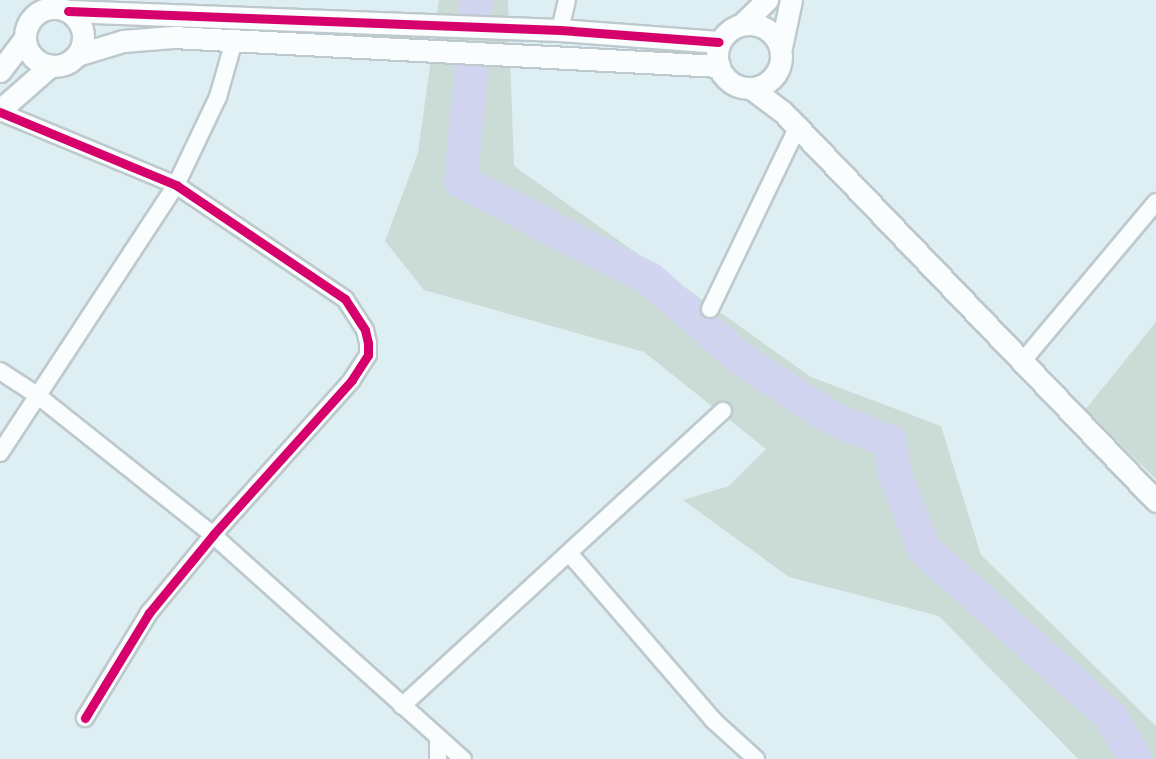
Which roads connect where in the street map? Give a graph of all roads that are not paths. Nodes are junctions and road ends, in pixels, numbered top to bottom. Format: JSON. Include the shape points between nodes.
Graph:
{"nodes":[{"id":1,"x":567,"y":0,"type":"edge"},
{"id":2,"x":767,"y":0,"type":"edge"},
{"id":3,"x":790,"y":0,"type":"edge"},
{"id":4,"x":56,"y":7,"type":"edge"},
{"id":5,"x":742,"y":24,"type":"junction"},
{"id":6,"x":560,"y":30,"type":"junction"},
{"id":7,"x":25,"y":38,"type":"junction"},
{"id":8,"x":234,"y":41,"type":"junction"},
{"id":9,"x":719,"y":42,"type":"junction"},
{"id":10,"x":77,"y":55,"type":"junction"},
{"id":11,"x":780,"y":56,"type":"junction"},
{"id":12,"x":50,"y":66,"type":"junction"},
{"id":13,"x":719,"y":66,"type":"junction"},
{"id":14,"x":0,"y":71,"type":"edge"},
{"id":15,"x":751,"y":88,"type":"junction"},
{"id":16,"x":0,"y":111,"type":"edge"},
{"id":17,"x":796,"y":130,"type":"junction"},
{"id":18,"x":176,"y":185,"type":"junction"},
{"id":19,"x":1156,"y":202,"type":"edge"},
{"id":20,"x":710,"y":309,"type":"dead end"},
{"id":21,"x":1021,"y":363,"type":"junction"},
{"id":22,"x":0,"y":371,"type":"edge"},
{"id":23,"x":37,"y":395,"type":"junction"},
{"id":24,"x":723,"y":411,"type":"dead end"},
{"id":25,"x":0,"y":453,"type":"edge"},
{"id":26,"x":1156,"y":501,"type":"edge"},
{"id":27,"x":213,"y":535,"type":"junction"},
{"id":28,"x":569,"y":553,"type":"junction"},
{"id":29,"x":402,"y":706,"type":"junction"},
{"id":30,"x":85,"y":718,"type":"dead end"},
{"id":31,"x":438,"y":737,"type":"junction"},
{"id":32,"x":438,"y":759,"type":"edge"},
{"id":33,"x":463,"y":759,"type":"edge"},
{"id":34,"x":756,"y":759,"type":"edge"}],
"edges":[{"from":1,"to":6,"type":"street"},
{"from":2,"to":5,"type":"street"},
{"from":3,"to":11,"type":"street"},
{"from":4,"to":6,"type":"street"},
{"from":4,"to":7,"type":"street","via":[[31,19]]},
{"from":4,"to":10,"type":"street","via":[[81,27],[84,37]]},
{"from":5,"to":9,"type":"street"},
{"from":5,"to":11,"type":"street","via":[[761,25]]},
{"from":6,"to":9,"type":"street"},
{"from":7,"to":12,"type":"street","via":[[32,57]]},
{"from":7,"to":14,"type":"street"},
{"from":8,"to":10,"type":"street","via":[[173,37],[123,41]]},
{"from":8,"to":13,"type":"street"},
{"from":8,"to":18,"type":"street","via":[[218,97]]},
{"from":9,"to":13,"type":"street"},
{"from":10,"to":12,"type":"street","via":[[70,62]]},
{"from":11,"to":15,"type":"street","via":[[769,82]]},
{"from":11,"to":17,"type":"street"},
{"from":12,"to":16,"type":"street"},
{"from":13,"to":15,"type":"street","via":[[731,82]]},
{"from":15,"to":17,"type":"street","via":[[770,99]]},
{"from":16,"to":18,"type":"street"},
{"from":17,"to":20,"type":"street"},
{"from":17,"to":21,"type":"street"},
{"from":18,"to":23,"type":"street"},
{"from":18,"to":27,"type":"street","via":[[345,299],[365,330],[368,343],[368,355],[352,380]]},
{"from":19,"to":21,"type":"street"},
{"from":21,"to":26,"type":"street"},
{"from":22,"to":23,"type":"street"},
{"from":23,"to":25,"type":"street"},
{"from":23,"to":27,"type":"street"},
{"from":24,"to":28,"type":"street"},
{"from":27,"to":29,"type":"street"},
{"from":27,"to":30,"type":"street","via":[[149,613]]},
{"from":28,"to":29,"type":"street"},
{"from":28,"to":34,"type":"street","via":[[713,720]]},
{"from":29,"to":31,"type":"street"},
{"from":31,"to":32,"type":"street"},
{"from":31,"to":33,"type":"street"}]}
